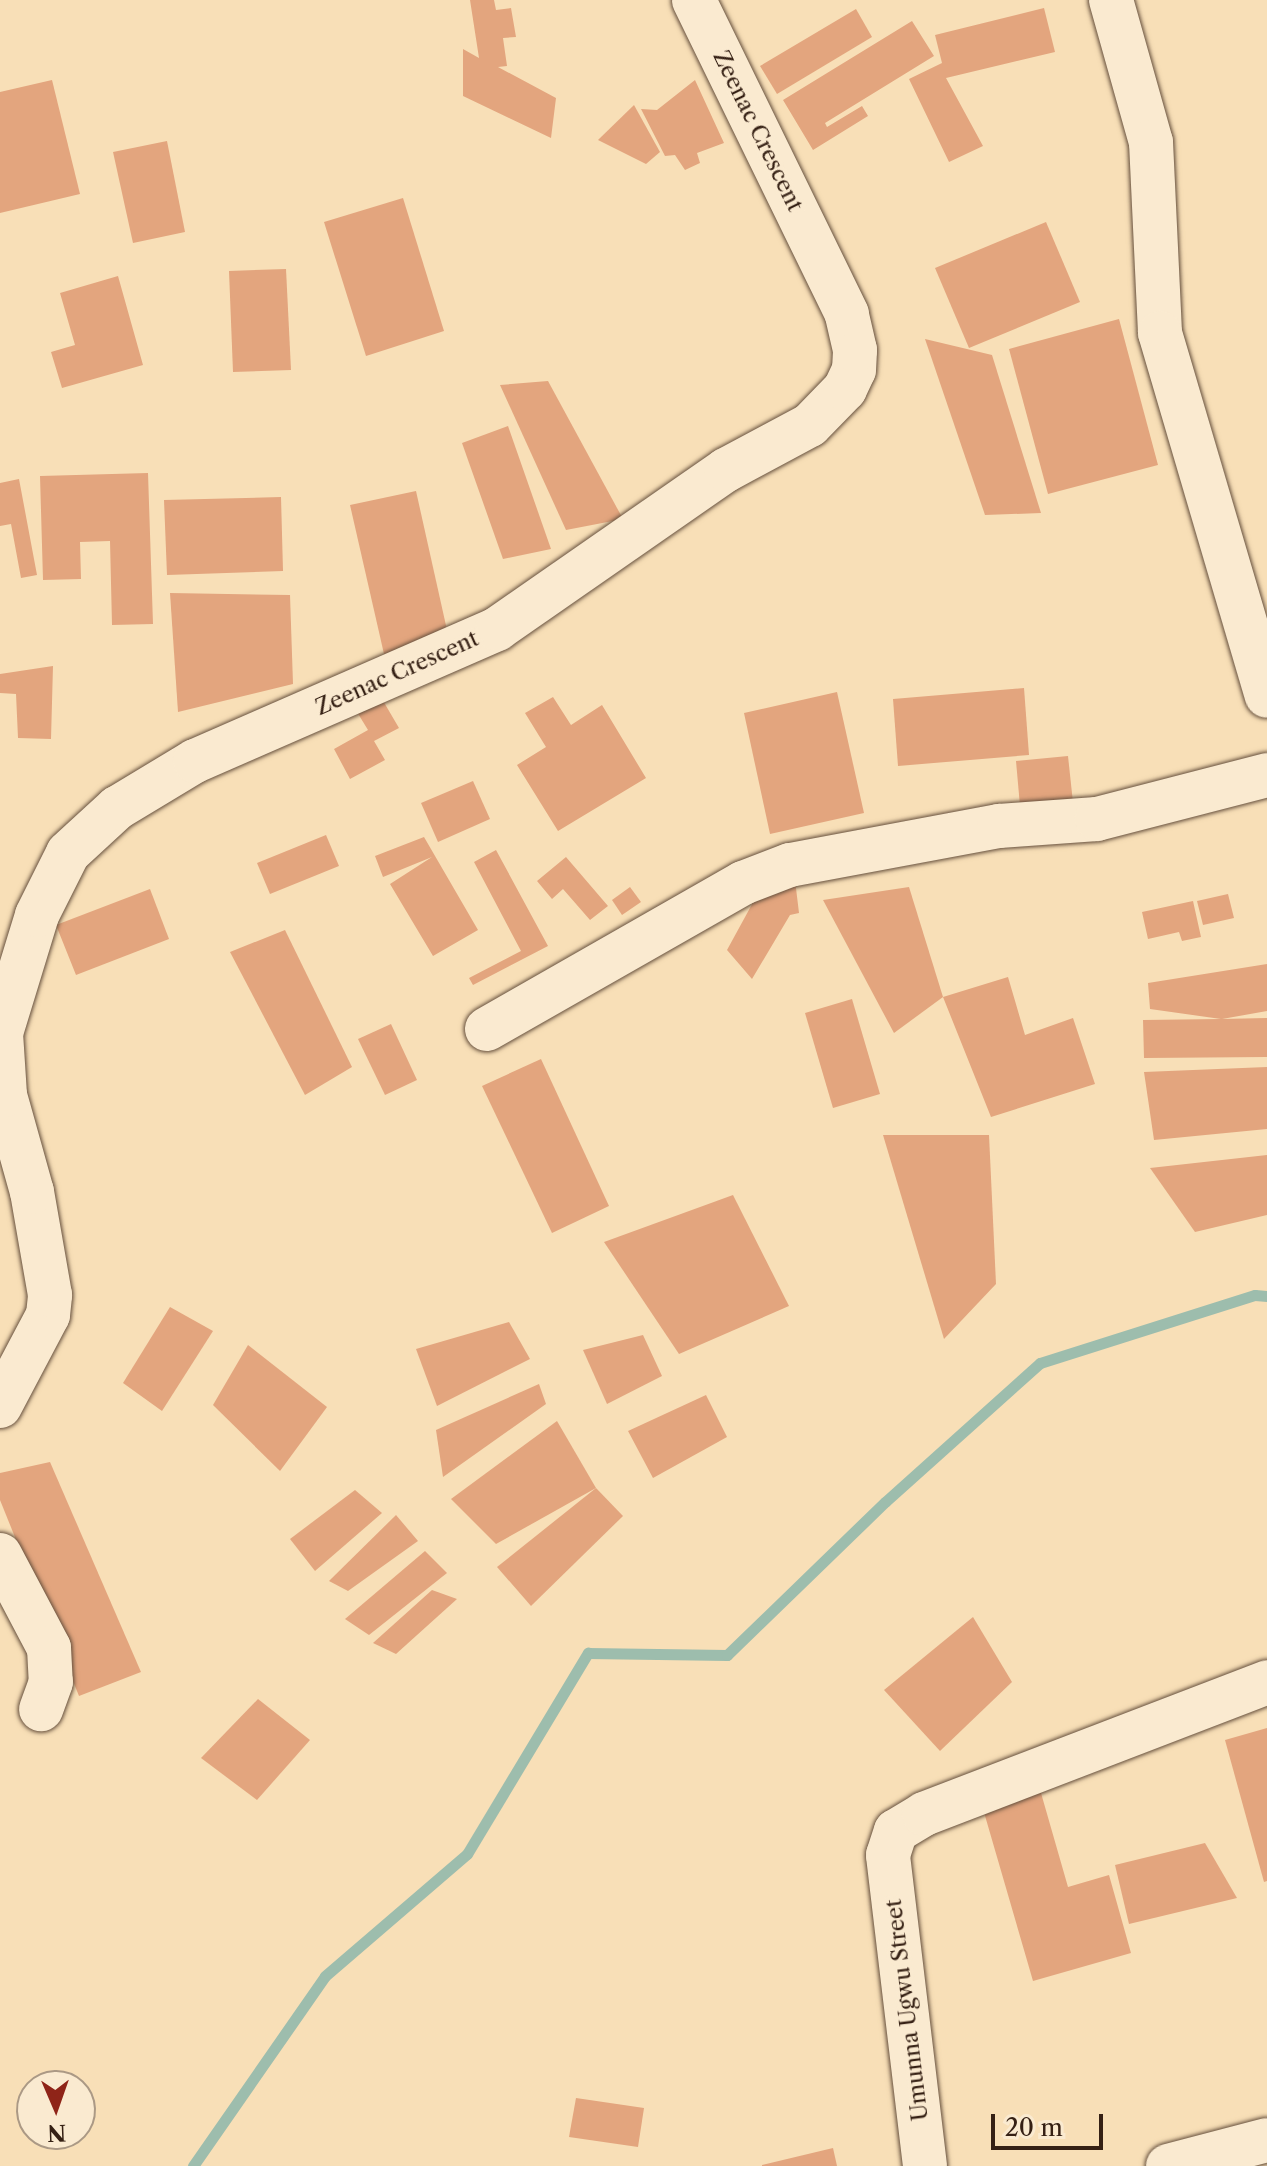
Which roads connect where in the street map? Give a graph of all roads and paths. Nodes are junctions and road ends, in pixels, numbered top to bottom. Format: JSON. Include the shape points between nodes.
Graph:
{"nodes":[{"id":1,"x":694,"y":0,"type":"edge"},
{"id":2,"x":1111,"y":0,"type":"edge"},
{"id":3,"x":1267,"y":696,"type":"edge"},
{"id":4,"x":1267,"y":775,"type":"edge"},
{"id":5,"x":487,"y":1029,"type":"dead end"},
{"id":6,"x":2,"y":1064,"type":"edge"},
{"id":7,"x":0,"y":1406,"type":"edge"},
{"id":8,"x":0,"y":1555,"type":"edge"},
{"id":9,"x":1267,"y":1682,"type":"edge"},
{"id":10,"x":41,"y":1709,"type":"dead end"},
{"id":11,"x":1267,"y":2140,"type":"edge"},
{"id":12,"x":925,"y":2166,"type":"edge"},
{"id":13,"x":1168,"y":2166,"type":"edge"}],
"edges":[{"from":1,"to":6,"type":"street","name":"Zeenac Crescent","via":[[847,314],[854,360],[845,389],[810,425],[726,470],[497,629],[195,761],[117,808],[68,853],[37,915],[1,1033]]},
{"from":2,"to":3,"type":"street","via":[[1151,142],[1160,333]]},
{"from":4,"to":5,"type":"street","via":[[1097,819],[999,826],[790,865],[743,883]]},
{"from":6,"to":7,"type":"street","name":"Zeenac Crescent","via":[[50,1295],[48,1315]]},
{"from":8,"to":10,"type":"street","via":[[49,1648],[51,1682]]},
{"from":9,"to":12,"type":"street","name":"Umunna Ugwu Street","via":[[924,1814],[896,1831],[888,1855]]},
{"from":11,"to":13,"type":"street"}]}
